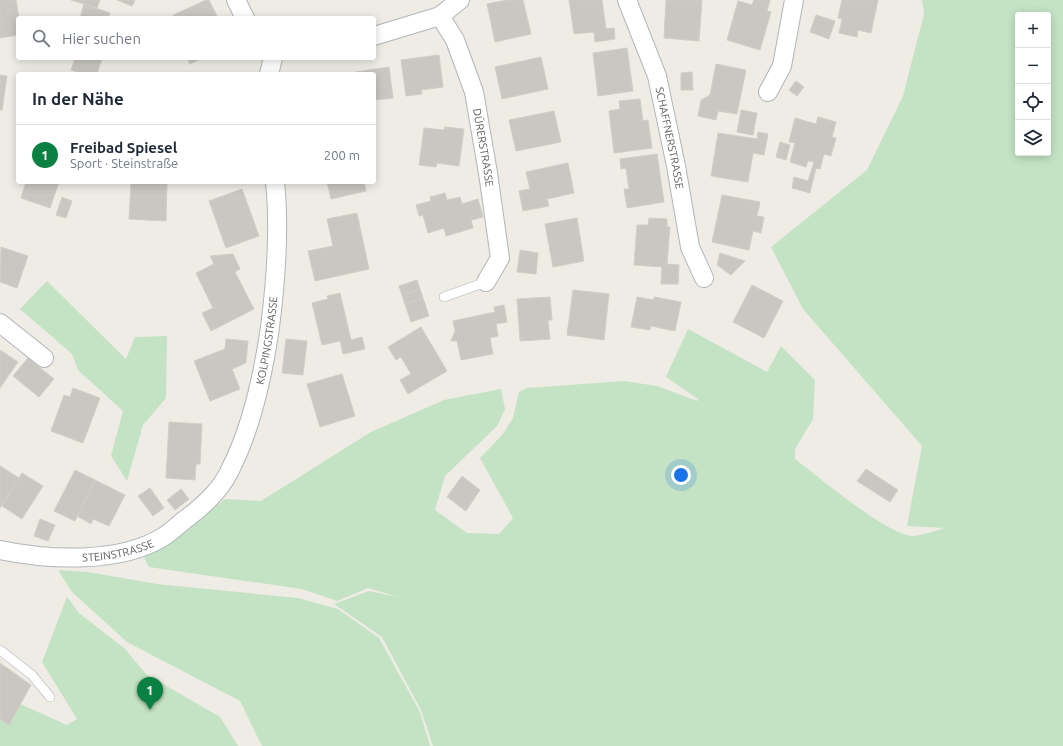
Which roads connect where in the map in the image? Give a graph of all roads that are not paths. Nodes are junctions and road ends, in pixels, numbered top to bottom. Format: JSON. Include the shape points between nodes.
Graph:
{"nodes":[{"id":1,"x":236,"y":0,"type":"edge"},
{"id":2,"x":460,"y":0,"type":"edge"},
{"id":3,"x":626,"y":0,"type":"edge"},
{"id":4,"x":794,"y":0,"type":"edge"},
{"id":5,"x":244,"y":16,"type":"edge"},
{"id":6,"x":440,"y":16,"type":"junction"},
{"id":7,"x":376,"y":35,"type":"edge"},
{"id":8,"x":272,"y":60,"type":"edge"},
{"id":9,"x":270,"y":72,"type":"edge"},
{"id":10,"x":768,"y":92,"type":"dead end"},
{"id":11,"x":275,"y":184,"type":"edge"},
{"id":12,"x":704,"y":278,"type":"dead end"},
{"id":13,"x":486,"y":282,"type":"joint"},
{"id":14,"x":444,"y":297,"type":"dead end"},
{"id":15,"x":0,"y":322,"type":"edge"},
{"id":16,"x":44,"y":358,"type":"dead end"},
{"id":17,"x":218,"y":491,"type":"joint"},
{"id":18,"x":0,"y":550,"type":"edge"},
{"id":19,"x":0,"y":650,"type":"edge"},
{"id":20,"x":50,"y":697,"type":"dead end"}],
"edges":[{"from":1,"to":5,"type":"street"},
{"from":2,"to":6,"type":"street"},
{"from":3,"to":12,"type":"street","name":"SCHAFFNERSTRASSE","via":[[657,76],[690,247]]},
{"from":4,"to":10,"type":"street","via":[[782,66]]},
{"from":6,"to":7,"type":"street"},
{"from":6,"to":13,"type":"street","name":"DÜRERSTRASSE","via":[[455,40],[474,92],[500,258]]},
{"from":8,"to":9,"type":"street"},
{"from":11,"to":17,"type":"street","name":"KOLPINGSTRASSE","via":[[276,265],[266,358],[242,444]]},
{"from":13,"to":14,"type":"lane"},
{"from":15,"to":16,"type":"street"},
{"from":17,"to":18,"type":"street","name":"STEINSTRASSE","via":[[162,537],[140,548],[118,554],[84,557],[47,556]]},
{"from":19,"to":20,"type":"lane","via":[[32,675]]}]}
